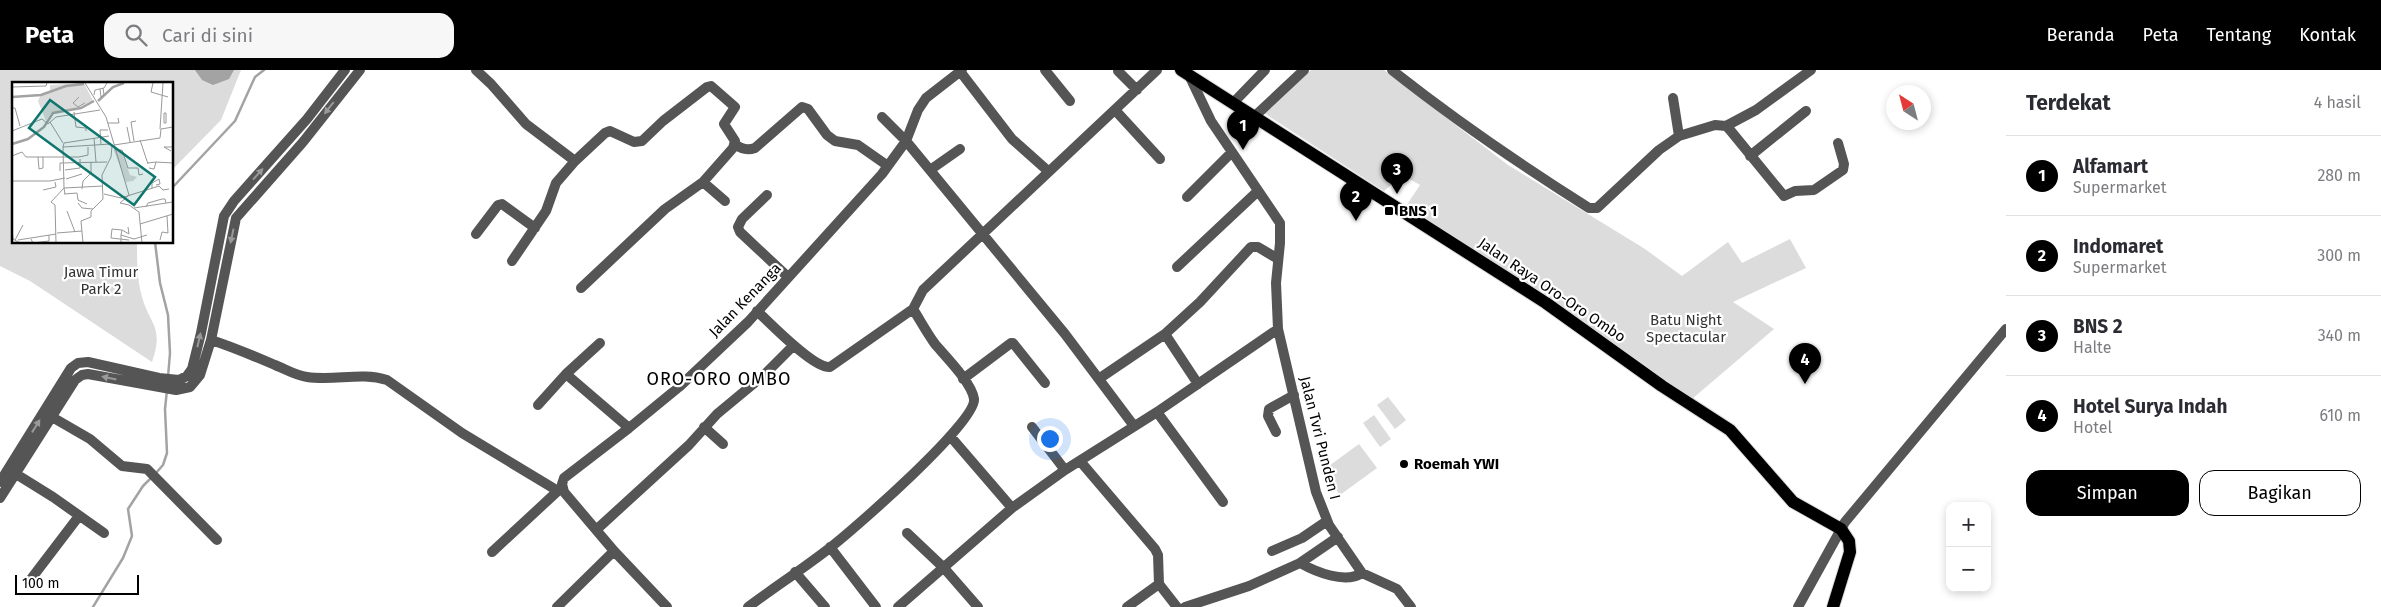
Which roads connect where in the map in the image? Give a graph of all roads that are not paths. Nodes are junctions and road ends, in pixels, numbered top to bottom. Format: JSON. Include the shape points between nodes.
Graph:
{"nodes":[{"id":1,"x":344,"y":70,"type":"edge"},
{"id":2,"x":360,"y":70,"type":"edge"},
{"id":3,"x":476,"y":70,"type":"edge"},
{"id":4,"x":1045,"y":70,"type":"edge"},
{"id":5,"x":1118,"y":70,"type":"edge"},
{"id":6,"x":1157,"y":70,"type":"edge"},
{"id":7,"x":1265,"y":70,"type":"edge"},
{"id":8,"x":1304,"y":70,"type":"edge"},
{"id":9,"x":1392,"y":70,"type":"edge"},
{"id":10,"x":1810,"y":70,"type":"edge"},
{"id":11,"x":961,"y":71,"type":"edge"},
{"id":12,"x":1185,"y":73,"type":"edge"},
{"id":13,"x":352,"y":79,"type":"junction"},
{"id":14,"x":1137,"y":90,"type":"junction"},
{"id":15,"x":1214,"y":91,"type":"junction"},
{"id":16,"x":1673,"y":98,"type":"dead end"},
{"id":17,"x":1070,"y":102,"type":"dead end"},
{"id":18,"x":1233,"y":103,"type":"junction"},
{"id":19,"x":1201,"y":104,"type":"junction"},
{"id":20,"x":1116,"y":110,"type":"junction"},
{"id":21,"x":1806,"y":111,"type":"dead end"},
{"id":22,"x":1255,"y":116,"type":"junction"},
{"id":23,"x":882,"y":117,"type":"dead end"},
{"id":24,"x":1726,"y":126,"type":"junction"},
{"id":25,"x":1679,"y":136,"type":"junction"},
{"id":26,"x":906,"y":141,"type":"junction"},
{"id":27,"x":1838,"y":143,"type":"dead end"},
{"id":28,"x":735,"y":144,"type":"junction"},
{"id":29,"x":960,"y":149,"type":"dead end"},
{"id":30,"x":1232,"y":152,"type":"junction"},
{"id":31,"x":1750,"y":156,"type":"junction"},
{"id":32,"x":1160,"y":159,"type":"dead end"},
{"id":33,"x":575,"y":161,"type":"junction"},
{"id":34,"x":888,"y":166,"type":"junction"},
{"id":35,"x":930,"y":170,"type":"junction"},
{"id":36,"x":1048,"y":171,"type":"junction"},
{"id":37,"x":703,"y":182,"type":"junction"},
{"id":38,"x":1258,"y":191,"type":"junction"},
{"id":39,"x":767,"y":195,"type":"dead end"},
{"id":40,"x":1187,"y":197,"type":"dead end"},
{"id":41,"x":725,"y":202,"type":"dead end"},
{"id":42,"x":535,"y":228,"type":"junction"},
{"id":43,"x":476,"y":234,"type":"dead end"},
{"id":44,"x":982,"y":235,"type":"junction"},
{"id":45,"x":1278,"y":259,"type":"junction"},
{"id":46,"x":512,"y":261,"type":"dead end"},
{"id":47,"x":1177,"y":267,"type":"dead end"},
{"id":48,"x":788,"y":277,"type":"junction"},
{"id":49,"x":580,"y":288,"type":"dead end"},
{"id":50,"x":913,"y":309,"type":"junction"},
{"id":51,"x":757,"y":311,"type":"junction"},
{"id":52,"x":1278,"y":329,"type":"junction"},
{"id":53,"x":2006,"y":329,"type":"edge"},
{"id":54,"x":1165,"y":334,"type":"junction"},
{"id":55,"x":211,"y":340,"type":"junction"},
{"id":56,"x":600,"y":343,"type":"dead end"},
{"id":57,"x":793,"y":346,"type":"junction"},
{"id":58,"x":566,"y":374,"type":"junction"},
{"id":59,"x":1100,"y":378,"type":"junction"},
{"id":60,"x":963,"y":379,"type":"junction"},
{"id":61,"x":158,"y":383,"type":"junction"},
{"id":62,"x":1045,"y":383,"type":"dead end"},
{"id":63,"x":1198,"y":384,"type":"junction"},
{"id":64,"x":178,"y":385,"type":"junction"},
{"id":65,"x":1294,"y":395,"type":"junction"},
{"id":66,"x":538,"y":405,"type":"dead end"},
{"id":67,"x":1157,"y":412,"type":"junction"},
{"id":68,"x":52,"y":417,"type":"junction"},
{"id":69,"x":1134,"y":426,"type":"junction"},
{"id":70,"x":704,"y":427,"type":"junction"},
{"id":71,"x":1032,"y":427,"type":"dead end"},
{"id":72,"x":629,"y":428,"type":"junction"},
{"id":73,"x":1276,"y":432,"type":"dead end"},
{"id":74,"x":950,"y":436,"type":"junction"},
{"id":75,"x":723,"y":444,"type":"dead end"},
{"id":76,"x":1080,"y":461,"type":"junction"},
{"id":77,"x":1065,"y":470,"type":"junction"},
{"id":78,"x":16,"y":474,"type":"junction"},
{"id":79,"x":0,"y":482,"type":"edge"},
{"id":80,"x":560,"y":489,"type":"junction"},
{"id":81,"x":0,"y":498,"type":"edge"},
{"id":82,"x":1223,"y":502,"type":"dead end"},
{"id":83,"x":1012,"y":508,"type":"junction"},
{"id":84,"x":80,"y":516,"type":"junction"},
{"id":85,"x":1327,"y":521,"type":"junction"},
{"id":86,"x":1841,"y":529,"type":"junction"},
{"id":87,"x":596,"y":530,"type":"junction"},
{"id":88,"x":104,"y":533,"type":"dead end"},
{"id":89,"x":907,"y":533,"type":"dead end"},
{"id":90,"x":1338,"y":538,"type":"junction"},
{"id":91,"x":216,"y":540,"type":"dead end"},
{"id":92,"x":830,"y":547,"type":"junction"},
{"id":93,"x":614,"y":551,"type":"junction"},
{"id":94,"x":1272,"y":551,"type":"dead end"},
{"id":95,"x":492,"y":552,"type":"dead end"},
{"id":96,"x":1300,"y":563,"type":"junction"},
{"id":97,"x":944,"y":568,"type":"junction"},
{"id":98,"x":795,"y":572,"type":"junction"},
{"id":99,"x":1362,"y":572,"type":"junction"},
{"id":100,"x":31,"y":579,"type":"dead end"},
{"id":101,"x":1159,"y":584,"type":"junction"},
{"id":102,"x":559,"y":606,"type":"edge"},
{"id":103,"x":667,"y":607,"type":"edge"},
{"id":104,"x":748,"y":607,"type":"edge"},
{"id":105,"x":825,"y":607,"type":"edge"},
{"id":106,"x":876,"y":607,"type":"edge"},
{"id":107,"x":898,"y":607,"type":"edge"},
{"id":108,"x":978,"y":607,"type":"edge"},
{"id":109,"x":1127,"y":607,"type":"edge"},
{"id":110,"x":1177,"y":607,"type":"edge"},
{"id":111,"x":1185,"y":607,"type":"edge"},
{"id":112,"x":1411,"y":607,"type":"edge"},
{"id":113,"x":1798,"y":607,"type":"edge"},
{"id":114,"x":1833,"y":607,"type":"edge"}],
"edges":[{"from":1,"to":13,"type":"street"},
{"from":64,"to":1,"type":"street","one_way":true,"via":[[192,369],[224,216],[307,119]]},
{"from":2,"to":13,"type":"street"},
{"from":3,"to":33,"type":"street","via":[[526,124]]},
{"from":4,"to":17,"type":"street"},
{"from":5,"to":14,"type":"street"},
{"from":6,"to":14,"type":"street"},
{"from":7,"to":18,"type":"street"},
{"from":8,"to":22,"type":"street"},
{"from":9,"to":25,"type":"street","via":[[1525,167],[1589,208],[1596,208],[1659,150]]},
{"from":10,"to":24,"type":"street","via":[[1756,110]]},
{"from":11,"to":26,"type":"street","name":"Jalan Kenanga","via":[[926,98]]},
{"from":11,"to":36,"type":"street","via":[[1012,139]]},
{"from":12,"to":15,"type":"main road","name":"Jalan Raya Oro-Oro Ombo"},
{"from":12,"to":19,"type":"street","name":"Jalan Tvri Punden I"},
{"from":13,"to":55,"type":"street","one_way":true,"via":[[303,142],[236,218]]},
{"from":14,"to":20,"type":"street"},
{"from":15,"to":18,"type":"main road","name":"Jalan Raya Oro-Oro Ombo"},
{"from":15,"to":19,"type":"street"},
{"from":16,"to":25,"type":"street"},
{"from":18,"to":22,"type":"main road","name":"Jalan Raya Oro-Oro Ombo"},
{"from":19,"to":30,"type":"street","name":"Jalan Tvri Punden I"},
{"from":20,"to":32,"type":"street"},
{"from":20,"to":36,"type":"street"},
{"from":21,"to":31,"type":"street"},
{"from":22,"to":86,"type":"main road","name":"Jalan Raya Oro-Oro Ombo","via":[[1546,304],[1730,430],[1793,502]]},
{"from":23,"to":26,"type":"street"},
{"from":24,"to":25,"type":"street","via":[[1715,124]]},
{"from":24,"to":31,"type":"street"},
{"from":26,"to":34,"type":"street","name":"Jalan Kenanga"},
{"from":26,"to":35,"type":"street"},
{"from":27,"to":31,"type":"street","via":[[1843,170],[1814,190],[1795,191],[1785,196],[1778,192]]},
{"from":28,"to":33,"type":"street","via":[[724,124],[735,107],[711,86],[701,90],[644,140],[634,142],[610,131]]},
{"from":28,"to":34,"type":"street","via":[[740,149],[755,148],[802,107],[808,109],[835,141],[858,145]]},
{"from":28,"to":37,"type":"street"},
{"from":29,"to":35,"type":"street"},
{"from":30,"to":38,"type":"street","name":"Jalan Tvri Punden I"},
{"from":30,"to":40,"type":"street"},
{"from":33,"to":42,"type":"street","via":[[556,183]]},
{"from":34,"to":48,"type":"street","name":"Jalan Kenanga"},
{"from":35,"to":44,"type":"street"},
{"from":36,"to":44,"type":"street"},
{"from":37,"to":41,"type":"street"},
{"from":37,"to":49,"type":"street","via":[[665,209]]},
{"from":38,"to":45,"type":"street","name":"Jalan Tvri Punden I","via":[[1280,223]]},
{"from":38,"to":47,"type":"street"},
{"from":39,"to":48,"type":"street","via":[[738,227]]},
{"from":42,"to":43,"type":"street","via":[[502,204]]},
{"from":42,"to":46,"type":"street"},
{"from":44,"to":50,"type":"street","via":[[923,290]]},
{"from":44,"to":59,"type":"street"},
{"from":45,"to":52,"type":"street","name":"Jalan Tvri Punden I"},
{"from":45,"to":54,"type":"street","via":[[1258,247],[1251,247]]},
{"from":48,"to":51,"type":"street","name":"Jalan Kenanga"},
{"from":50,"to":57,"type":"street","via":[[830,367],[823,366]]},
{"from":50,"to":60,"type":"street"},
{"from":51,"to":57,"type":"street"},
{"from":51,"to":72,"type":"street","name":"Jalan Kenanga","via":[[679,387]]},
{"from":52,"to":63,"type":"street"},
{"from":52,"to":65,"type":"street","name":"Jalan Tvri Punden I"},
{"from":53,"to":86,"type":"street"},
{"from":54,"to":59,"type":"street"},
{"from":54,"to":63,"type":"street"},
{"from":55,"to":64,"type":"street","via":[[198,378],[190,388]]},
{"from":55,"to":80,"type":"street","via":[[305,377],[331,379],[357,375],[387,380],[462,433]]},
{"from":56,"to":58,"type":"street"},
{"from":57,"to":70,"type":"street"},
{"from":58,"to":66,"type":"street"},
{"from":58,"to":72,"type":"street"},
{"from":59,"to":69,"type":"street"},
{"from":60,"to":62,"type":"street","via":[[1014,343]]},
{"from":60,"to":74,"type":"street","via":[[973,395],[974,404],[966,420]]},
{"from":61,"to":64,"type":"street"},
{"from":61,"to":68,"type":"street","one_way":true,"via":[[85,374],[76,380]]},
{"from":79,"to":61,"type":"street","one_way":true,"via":[[75,365],[88,362]]},
{"from":63,"to":67,"type":"street"},
{"from":65,"to":73,"type":"street","via":[[1269,409],[1268,416]]},
{"from":65,"to":85,"type":"street","name":"Jalan Tvri Punden I","via":[[1311,472]]},
{"from":67,"to":69,"type":"street"},
{"from":67,"to":82,"type":"street"},
{"from":68,"to":78,"type":"street"},
{"from":68,"to":91,"type":"street","via":[[90,439],[122,466],[143,468]]},
{"from":69,"to":76,"type":"street"},
{"from":70,"to":75,"type":"street"},
{"from":70,"to":87,"type":"street","via":[[689,445]]},
{"from":71,"to":77,"type":"street"},
{"from":72,"to":80,"type":"street","name":"Jalan Kenanga","via":[[566,475]]},
{"from":74,"to":83,"type":"street"},
{"from":74,"to":92,"type":"street","via":[[904,483]]},
{"from":76,"to":77,"type":"street"},
{"from":76,"to":101,"type":"street","via":[[1155,549]]},
{"from":77,"to":83,"type":"street"},
{"from":78,"to":81,"type":"street"},
{"from":78,"to":84,"type":"street"},
{"from":80,"to":87,"type":"street"},
{"from":80,"to":95,"type":"street","name":"Jalan Kenanga"},
{"from":83,"to":97,"type":"street"},
{"from":84,"to":88,"type":"street"},
{"from":84,"to":100,"type":"street"},
{"from":85,"to":90,"type":"street","name":"Jalan Tvri Punden I"},
{"from":85,"to":94,"type":"street","via":[[1302,538]]},
{"from":86,"to":113,"type":"street"},
{"from":86,"to":114,"type":"main road","via":[[1849,541],[1850,552]]},
{"from":87,"to":93,"type":"street"},
{"from":89,"to":97,"type":"street"},
{"from":90,"to":96,"type":"street"},
{"from":90,"to":99,"type":"street","name":"Jalan Tvri Punden I"},
{"from":92,"to":98,"type":"street"},
{"from":92,"to":106,"type":"street"},
{"from":93,"to":102,"type":"street"},
{"from":93,"to":103,"type":"street"},
{"from":96,"to":99,"type":"street","via":[[1314,571],[1334,575],[1352,577]]},
{"from":96,"to":111,"type":"street","via":[[1249,586]]},
{"from":97,"to":107,"type":"street"},
{"from":97,"to":108,"type":"street"},
{"from":98,"to":104,"type":"street"},
{"from":98,"to":105,"type":"street"},
{"from":99,"to":112,"type":"street","name":"Jalan Tvri Punden I","via":[[1397,589]]},
{"from":101,"to":109,"type":"street"},
{"from":101,"to":110,"type":"street"}]}
